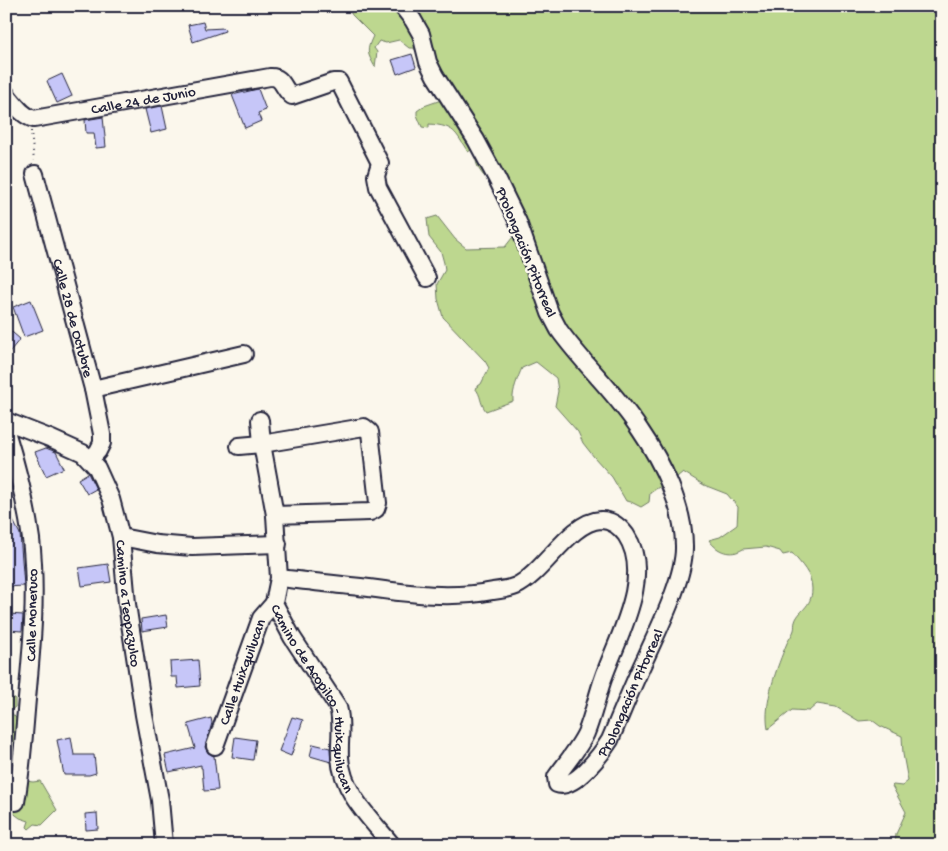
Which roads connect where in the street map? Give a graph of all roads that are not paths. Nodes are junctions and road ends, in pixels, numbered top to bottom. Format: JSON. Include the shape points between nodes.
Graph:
{"nodes":[{"id":1,"x":402,"y":6,"type":"edge"},
{"id":2,"x":6,"y":94,"type":"edge"},
{"id":3,"x":18,"y":114,"type":"edge"},
{"id":4,"x":35,"y":174,"type":"road end"},
{"id":5,"x":427,"y":278,"type":"dead end"},
{"id":6,"x":244,"y":354,"type":"dead end"},
{"id":7,"x":93,"y":389,"type":"junction"},
{"id":8,"x":260,"y":420,"type":"dead end"},
{"id":9,"x":6,"y":421,"type":"edge"},
{"id":10,"x":6,"y":431,"type":"edge"},
{"id":11,"x":262,"y":444,"type":"junction"},
{"id":12,"x":239,"y":446,"type":"dead end"},
{"id":13,"x":90,"y":460,"type":"junction"},
{"id":14,"x":278,"y":515,"type":"junction"},
{"id":15,"x":121,"y":537,"type":"junction"},
{"id":16,"x":278,"y":544,"type":"junction"},
{"id":17,"x":279,"y":578,"type":"junction"},
{"id":18,"x":274,"y":603,"type":"junction"},
{"id":19,"x":215,"y":746,"type":"dead end"},
{"id":20,"x":16,"y":802,"type":"dead end"},
{"id":21,"x":164,"y":845,"type":"edge"},
{"id":22,"x":392,"y":845,"type":"edge"}],
"edges":[{"from":1,"to":17,"type":"street","name":"Prolongación Pitorreal","via":[[421,34],[435,76],[497,179],[524,238],[559,330],[637,425],[664,473],[680,517],[684,546],[682,561],[663,619],[610,740],[590,766],[567,784],[560,785],[556,777],[586,732],[631,606],[636,557],[631,542],[614,523],[590,522],[529,578],[514,586],[481,593],[421,595]]},
{"from":2,"to":3,"type":"street"},
{"from":3,"to":5,"type":"street","name":"Calle 24 de Junio","via":[[40,118],[270,77],[280,80],[292,96],[339,82],[380,163],[376,180],[378,187]]},
{"from":4,"to":7,"type":"street","name":"Calle 28 de Octubre"},
{"from":6,"to":7,"type":"street"},
{"from":7,"to":13,"type":"street","name":"Calle 28 de Octubre","via":[[102,443]]},
{"from":8,"to":11,"type":"street","name":"Camino de Acopilco - Huixquilucan"},
{"from":9,"to":13,"type":"street","name":"Camino a Teopazulco","via":[[83,453]]},
{"from":10,"to":20,"type":"street","name":"Calle Moneruco","via":[[26,508],[34,602],[23,757]]},
{"from":11,"to":12,"type":"street"},
{"from":11,"to":14,"type":"street","name":"Camino de Acopilco - Huixquilucan"},
{"from":11,"to":14,"type":"street","via":[[364,427],[371,436],[376,510]]},
{"from":13,"to":15,"type":"street","name":"Camino a Teopazulco","via":[[111,499]]},
{"from":14,"to":16,"type":"street","name":"Camino de Acopilco - Huixquilucan"},
{"from":15,"to":16,"type":"street","via":[[192,547]]},
{"from":15,"to":21,"type":"street","name":"Camino a Teopazulco","via":[[132,640],[160,800]]},
{"from":16,"to":17,"type":"street","name":"Camino de Acopilco - Huixquilucan"},
{"from":17,"to":18,"type":"street","name":"Camino de Acopilco - Huixquilucan"},
{"from":18,"to":19,"type":"street","name":"Calle Huixquilucan","via":[[261,618]]},
{"from":18,"to":22,"type":"street","name":"Camino de Acopilco - Huixquilucan","via":[[338,707],[341,717],[340,758],[354,800]]}]}
